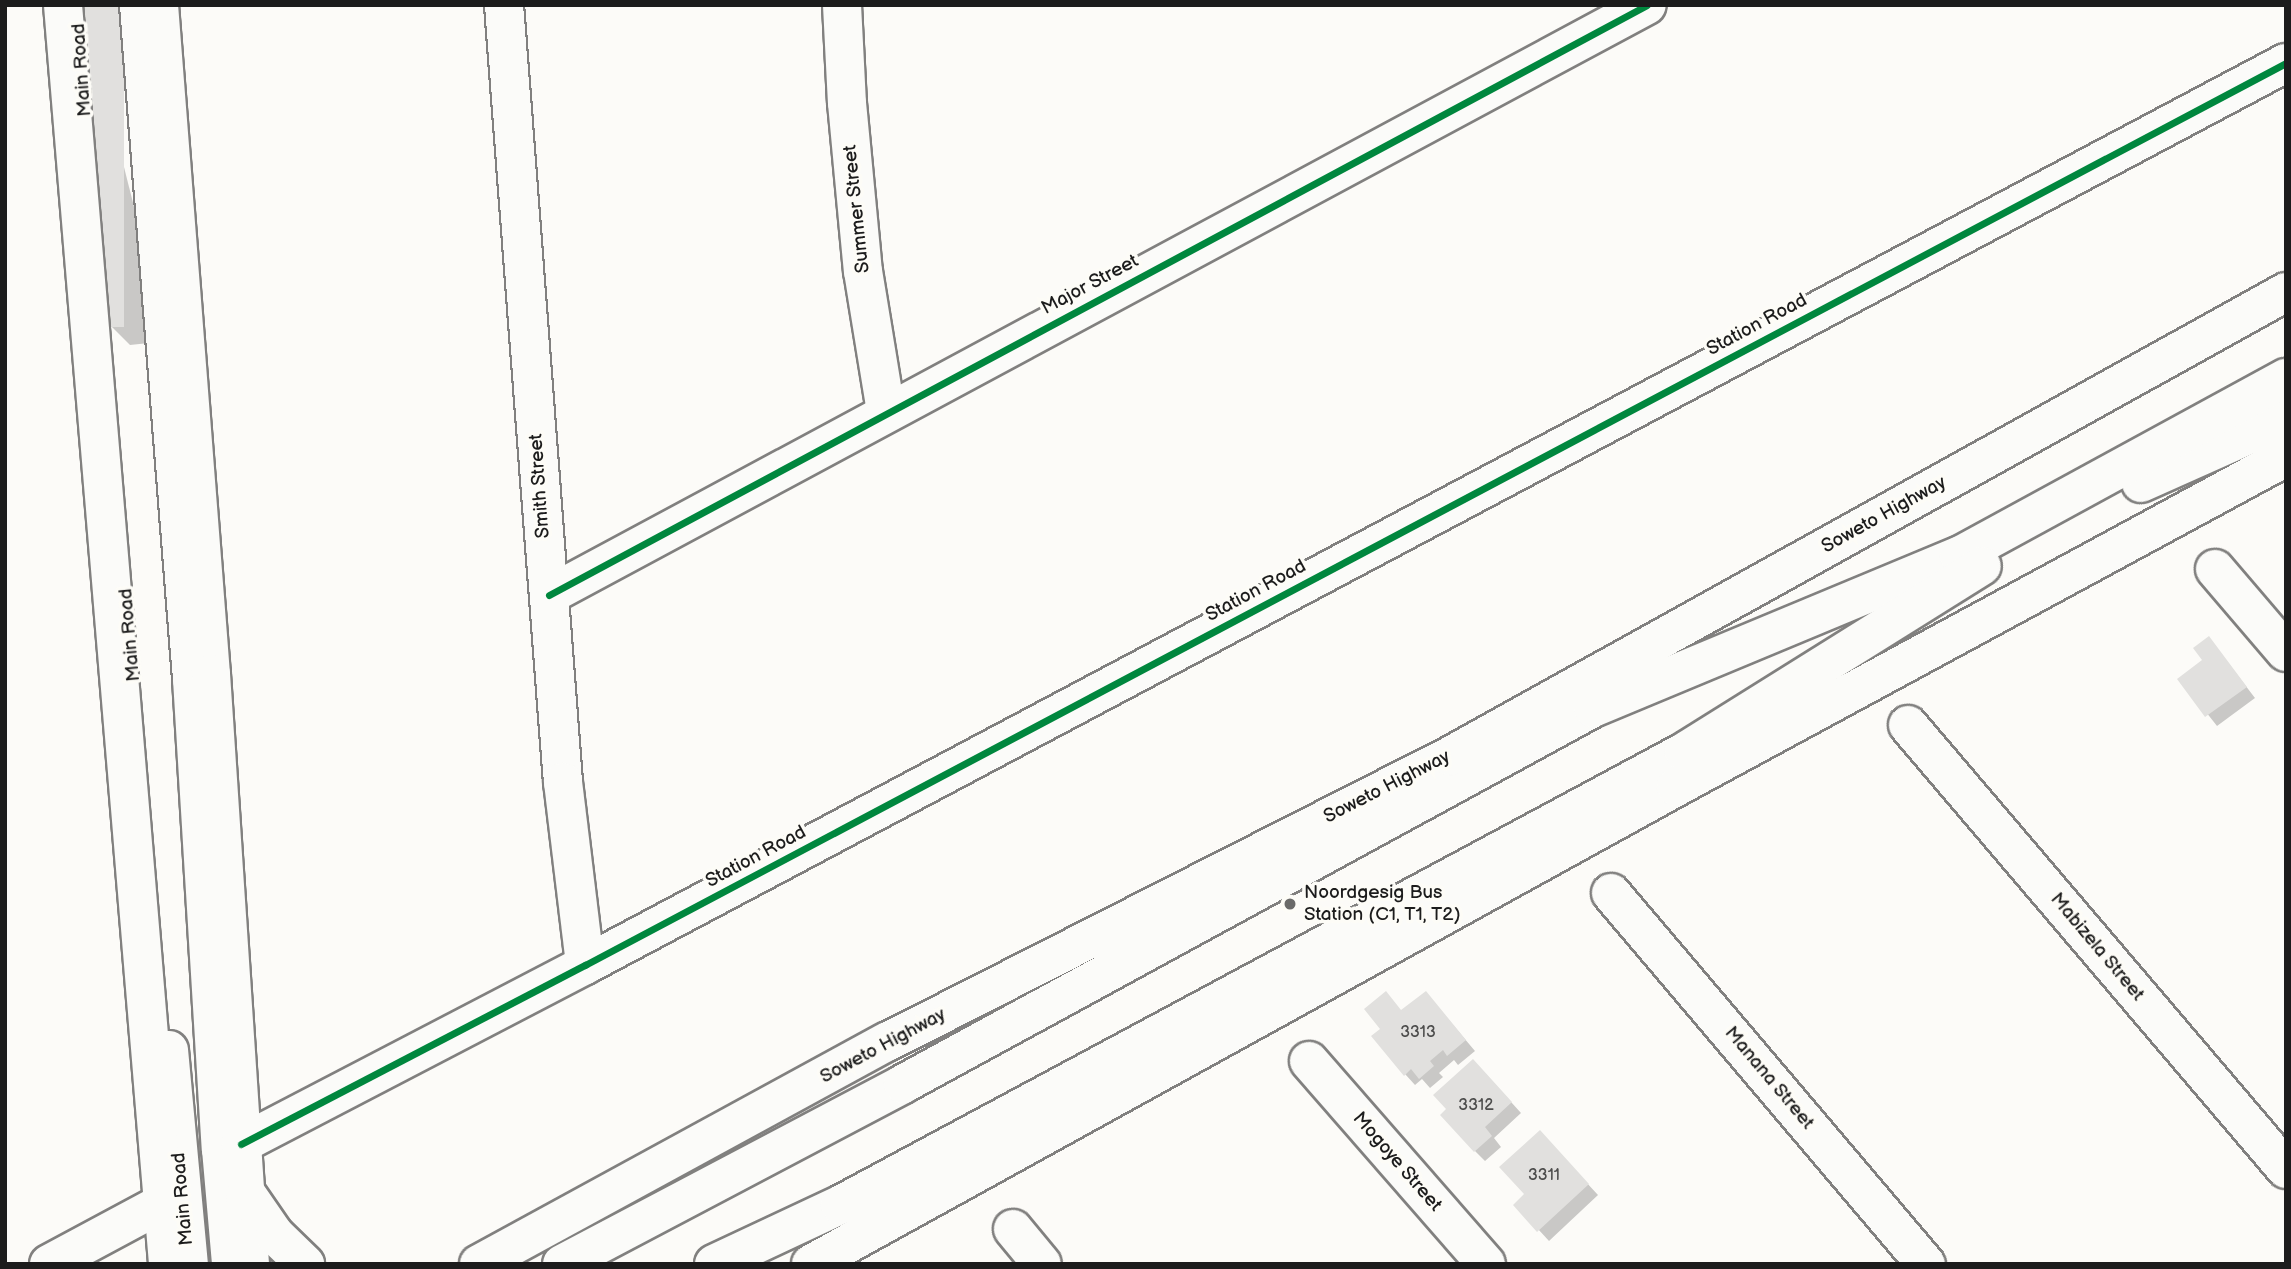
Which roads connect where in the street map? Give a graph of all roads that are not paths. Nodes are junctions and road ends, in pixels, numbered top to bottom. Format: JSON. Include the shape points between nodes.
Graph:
{"nodes":[{"id":1,"x":63,"y":5,"type":"edge"},
{"id":2,"x":77,"y":5,"type":"edge"},
{"id":3,"x":139,"y":5,"type":"edge"},
{"id":4,"x":159,"y":5,"type":"edge"},
{"id":5,"x":504,"y":5,"type":"edge"},
{"id":6,"x":842,"y":5,"type":"edge"},
{"id":7,"x":1647,"y":5,"type":"edge"},
{"id":8,"x":2286,"y":63,"type":"edge"},
{"id":9,"x":2286,"y":292,"type":"edge"},
{"id":10,"x":2286,"y":378,"type":"edge"},
{"id":11,"x":886,"y":411,"type":"junction"},
{"id":12,"x":2286,"y":418,"type":"edge"},
{"id":13,"x":2286,"y":457,"type":"edge"},
{"id":14,"x":2215,"y":569,"type":"dead end"},
{"id":15,"x":549,"y":595,"type":"junction"},
{"id":16,"x":2286,"y":652,"type":"edge"},
{"id":17,"x":1908,"y":725,"type":"dead end"},
{"id":18,"x":1611,"y":893,"type":"dead end"},
{"id":19,"x":585,"y":965,"type":"junction"},
{"id":20,"x":1309,"y":1061,"type":"dead end"},
{"id":21,"x":240,"y":1144,"type":"junction"},
{"id":22,"x":2286,"y":1169,"type":"edge"},
{"id":23,"x":244,"y":1191,"type":"junction"},
{"id":24,"x":163,"y":1203,"type":"junction"},
{"id":25,"x":1013,"y":1229,"type":"dead end"},
{"id":26,"x":50,"y":1264,"type":"edge"},
{"id":27,"x":168,"y":1264,"type":"edge"},
{"id":28,"x":189,"y":1264,"type":"edge"},
{"id":29,"x":231,"y":1264,"type":"edge"},
{"id":30,"x":250,"y":1264,"type":"edge"},
{"id":31,"x":305,"y":1264,"type":"edge"},
{"id":32,"x":479,"y":1264,"type":"edge"},
{"id":33,"x":562,"y":1264,"type":"edge"},
{"id":34,"x":715,"y":1264,"type":"edge"},
{"id":35,"x":811,"y":1264,"type":"edge"},
{"id":36,"x":1042,"y":1264,"type":"edge"},
{"id":37,"x":1486,"y":1264,"type":"edge"},
{"id":38,"x":1926,"y":1264,"type":"edge"}],
"edges":[{"from":1,"to":24,"type":"street","name":"Main Road"},
{"from":2,"to":28,"type":"street","name":"Main Road","via":[[104,353]]},
{"from":3,"to":29,"type":"street","via":[[192,679]]},
{"from":4,"to":21,"type":"street","via":[[211,674]]},
{"from":5,"to":15,"type":"street","name":"Smith Street"},
{"from":6,"to":11,"type":"street","name":"Summer Street","via":[[863,271]]},
{"from":7,"to":11,"type":"street","name":"Major Street"},
{"from":8,"to":19,"type":"street","name":"Station Road"},
{"from":9,"to":32,"type":"street","name":"Soweto Highway","via":[[1450,756],[887,1042]]},
{"from":10,"to":33,"type":"street","name":"Soweto Highway","via":[[1959,556],[1593,708]]},
{"from":11,"to":15,"type":"street","name":"Major Street"},
{"from":12,"to":34,"type":"street","via":[[2130,488],[1988,562],[1684,751],[840,1205]]},
{"from":13,"to":35,"type":"street"},
{"from":14,"to":16,"type":"street"},
{"from":15,"to":19,"type":"street","name":"Smith Street","via":[[563,782]]},
{"from":17,"to":22,"type":"street","name":"Mabizela Street"},
{"from":18,"to":38,"type":"street","name":"Manana Street"},
{"from":19,"to":21,"type":"street","name":"Station Road"},
{"from":20,"to":37,"type":"street","name":"Mogoye Street"},
{"from":21,"to":23,"type":"street"},
{"from":23,"to":30,"type":"street"},
{"from":23,"to":31,"type":"street","via":[[275,1235]]},
{"from":24,"to":26,"type":"street"},
{"from":24,"to":27,"type":"street","name":"Main Road"},
{"from":25,"to":36,"type":"street"}]}
